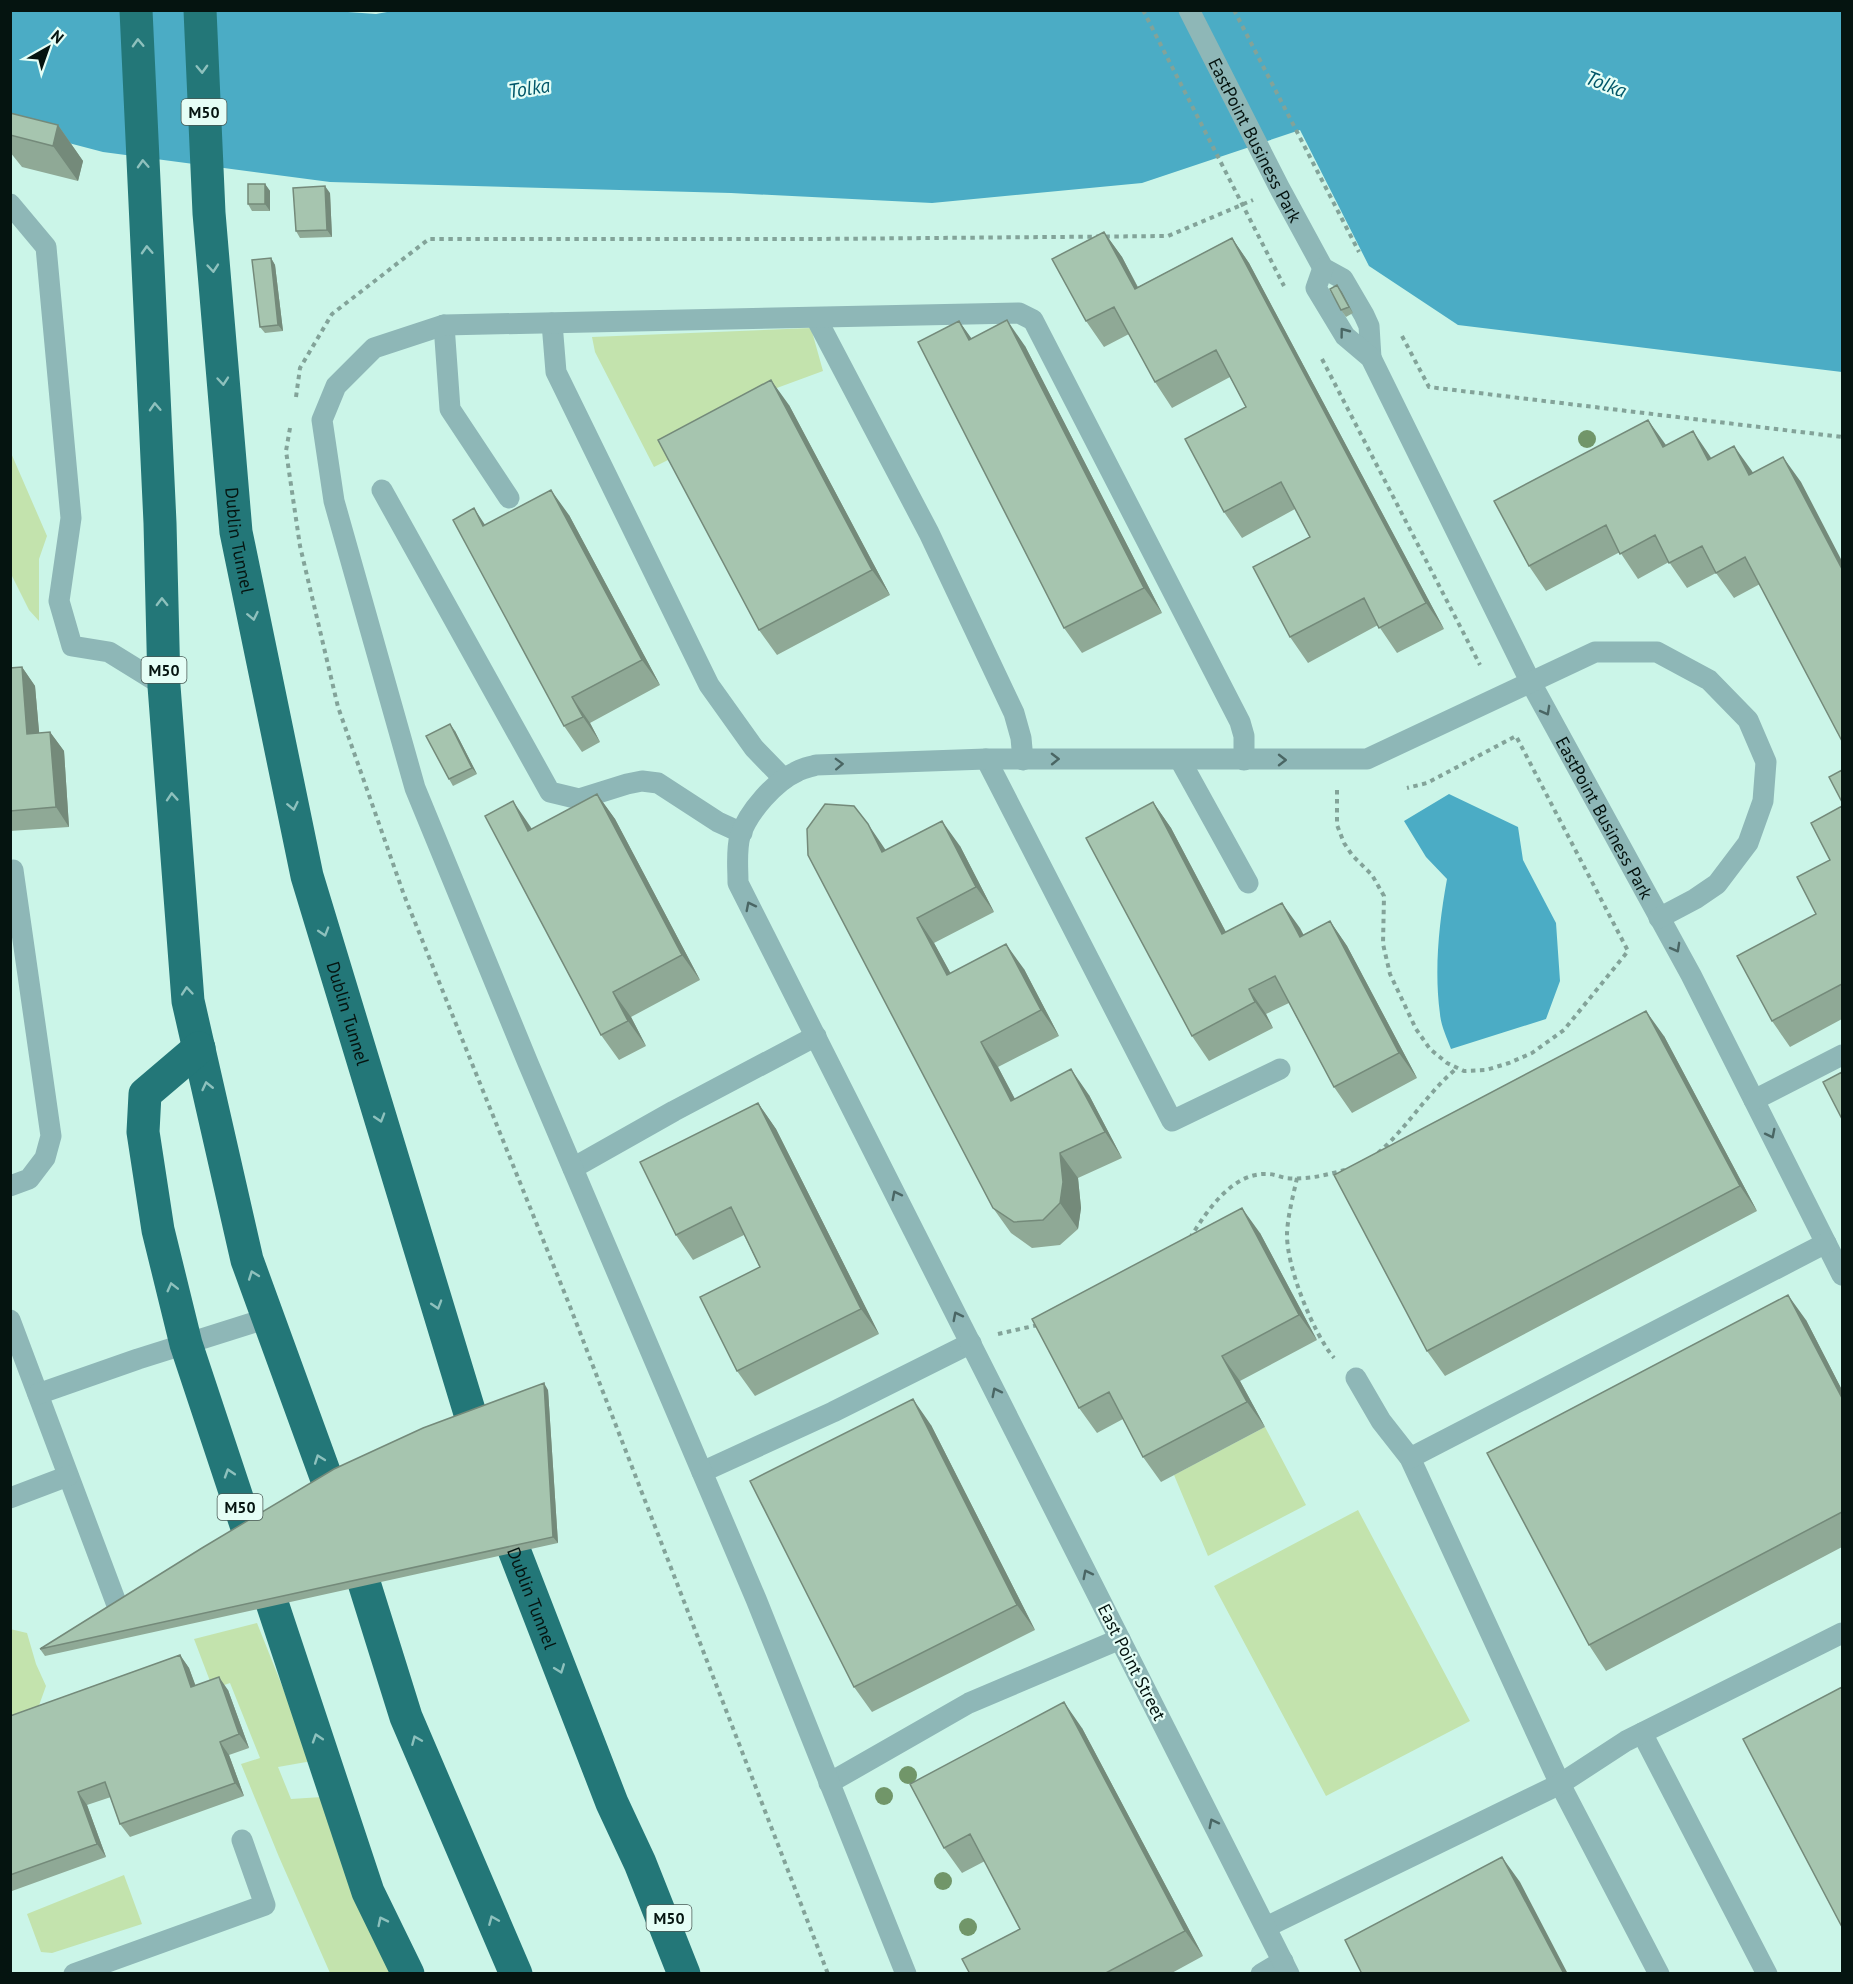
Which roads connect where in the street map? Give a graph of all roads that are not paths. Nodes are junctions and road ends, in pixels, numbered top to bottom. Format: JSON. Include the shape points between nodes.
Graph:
{"nodes":[{"id":1,"x":136,"y":10,"type":"edge"},
{"id":2,"x":200,"y":10,"type":"edge"},
{"id":3,"x":1189,"y":10,"type":"edge"},
{"id":4,"x":10,"y":204,"type":"edge"},
{"id":5,"x":816,"y":318,"type":"junction"},
{"id":6,"x":552,"y":323,"type":"junction"},
{"id":7,"x":444,"y":325,"type":"junction"},
{"id":8,"x":382,"y":490,"type":"dead end"},
{"id":9,"x":509,"y":498,"type":"dead end"},
{"id":10,"x":1530,"y":681,"type":"junction"},
{"id":11,"x":164,"y":686,"type":"junction"},
{"id":12,"x":986,"y":759,"type":"junction"},
{"id":13,"x":1023,"y":760,"type":"junction"},
{"id":14,"x":1180,"y":760,"type":"junction"},
{"id":15,"x":1244,"y":760,"type":"junction"},
{"id":16,"x":784,"y":779,"type":"junction"},
{"id":17,"x":742,"y":833,"type":"junction"},
{"id":18,"x":10,"y":871,"type":"edge"},
{"id":19,"x":1248,"y":883,"type":"dead end"},
{"id":20,"x":1659,"y":918,"type":"junction"},
{"id":21,"x":816,"y":1036,"type":"junction"},
{"id":22,"x":199,"y":1048,"type":"junction"},
{"id":23,"x":1842,"y":1055,"type":"edge"},
{"id":24,"x":1280,"y":1068,"type":"dead end"},
{"id":25,"x":1754,"y":1100,"type":"junction"},
{"id":26,"x":573,"y":1168,"type":"junction"},
{"id":27,"x":10,"y":1186,"type":"edge"},
{"id":28,"x":1826,"y":1243,"type":"junction"},
{"id":29,"x":1842,"y":1275,"type":"edge"},
{"id":30,"x":268,"y":1318,"type":"junction"},
{"id":31,"x":10,"y":1320,"type":"edge"},
{"id":32,"x":186,"y":1344,"type":"junction"},
{"id":33,"x":973,"y":1347,"type":"junction"},
{"id":34,"x":1356,"y":1378,"type":"road end"},
{"id":35,"x":38,"y":1394,"type":"junction"},
{"id":36,"x":1410,"y":1458,"type":"junction"},
{"id":37,"x":702,"y":1472,"type":"junction"},
{"id":38,"x":68,"y":1476,"type":"junction"},
{"id":39,"x":10,"y":1498,"type":"edge"},
{"id":40,"x":117,"y":1605,"type":"edge"},
{"id":41,"x":1842,"y":1633,"type":"edge"},
{"id":42,"x":1120,"y":1639,"type":"junction"},
{"id":43,"x":1642,"y":1733,"type":"junction"},
{"id":44,"x":830,"y":1783,"type":"junction"},
{"id":45,"x":1560,"y":1784,"type":"junction"},
{"id":46,"x":242,"y":1840,"type":"dead end"},
{"id":47,"x":640,"y":1863,"type":"junction"},
{"id":48,"x":1266,"y":1927,"type":"junction"},
{"id":49,"x":1286,"y":1967,"type":"edge"},
{"id":50,"x":74,"y":1974,"type":"edge"},
{"id":51,"x":408,"y":1974,"type":"edge"},
{"id":52,"x":516,"y":1974,"type":"edge"},
{"id":53,"x":684,"y":1974,"type":"edge"},
{"id":54,"x":697,"y":1974,"type":"edge"},
{"id":55,"x":906,"y":1974,"type":"edge"},
{"id":56,"x":1261,"y":1974,"type":"edge"},
{"id":57,"x":1659,"y":1974,"type":"edge"},
{"id":58,"x":1767,"y":1974,"type":"edge"}],
"edges":[{"from":11,"to":1,"type":"highway","number":"M50","one_way":true},
{"from":2,"to":47,"type":"highway","name":"Dublin Tunnel","number":"M50","one_way":true,"via":[[209,213],[236,532],[307,876],[501,1517],[612,1803]]},
{"from":3,"to":10,"type":"lane","name":"EastPoint Business Park","via":[[1323,268],[1344,279],[1364,315],[1369,326],[1371,358]]},
{"from":4,"to":11,"type":"lane","via":[[46,247],[71,518],[60,601],[72,646],[109,652]]},
{"from":5,"to":6,"type":"lane"},
{"from":5,"to":13,"type":"lane","via":[[929,533],[1014,713]]},
{"from":5,"to":15,"type":"lane","via":[[1019,313],[1034,320],[1240,722]]},
{"from":6,"to":7,"type":"lane"},
{"from":6,"to":16,"type":"lane","via":[[556,372],[709,685],[754,748]]},
{"from":7,"to":9,"type":"lane","via":[[450,409]]},
{"from":7,"to":26,"type":"lane","via":[[374,348],[336,386],[322,420],[334,501],[415,788]]},
{"from":8,"to":17,"type":"lane","via":[[550,792],[579,799],[627,784],[658,783]]},
{"from":15,"to":10,"type":"lane","one_way":true,"via":[[1367,759]]},
{"from":10,"to":20,"type":"lane","name":"EastPoint Business Park","one_way":true},
{"from":10,"to":20,"type":"lane","via":[[1595,652],[1657,652],[1709,680],[1748,720],[1766,762],[1763,801],[1748,843],[1717,884]]},
{"from":22,"to":11,"type":"highway","number":"M50","one_way":true,"via":[[188,1001]]},
{"from":12,"to":13,"type":"lane"},
{"from":16,"to":12,"type":"lane","one_way":true,"via":[[816,765]]},
{"from":12,"to":24,"type":"lane","via":[[1172,1121]]},
{"from":13,"to":14,"type":"lane","one_way":true},
{"from":14,"to":15,"type":"lane"},
{"from":14,"to":19,"type":"lane"},
{"from":16,"to":17,"type":"lane","via":[[766,796]]},
{"from":21,"to":17,"type":"lane","name":"East Point Street","one_way":true,"via":[[738,883],[737,855]]},
{"from":18,"to":27,"type":"lane","via":[[13,870],[51,1136],[45,1158],[29,1179]]},
{"from":20,"to":25,"type":"lane","name":"EastPoint Business Park","one_way":true},
{"from":21,"to":26,"type":"lane"},
{"from":33,"to":21,"type":"lane","name":"East Point Street","one_way":true},
{"from":30,"to":22,"type":"highway","number":"M50","one_way":true,"via":[[247,1260]]},
{"from":32,"to":22,"type":"highway","number":"M50","one_way":true,"via":[[158,1230],[143,1132],[145,1094]]},
{"from":23,"to":25,"type":"lane"},
{"from":25,"to":28,"type":"lane","name":"EastPoint Business Park","one_way":true},
{"from":26,"to":37,"type":"lane"},
{"from":28,"to":29,"type":"lane","name":"EastPoint Business Park"},
{"from":28,"to":36,"type":"lane"},
{"from":30,"to":32,"type":"lane"},
{"from":52,"to":30,"type":"highway","number":"M50","one_way":true,"via":[[406,1717],[361,1573]]},
{"from":31,"to":35,"type":"lane"},
{"from":32,"to":35,"type":"lane"},
{"from":51,"to":32,"type":"highway","number":"M50","one_way":true,"via":[[368,1892]]},
{"from":33,"to":37,"type":"lane"},
{"from":42,"to":33,"type":"lane","name":"East Point Street","one_way":true},
{"from":34,"to":36,"type":"lane","via":[[1381,1421]]},
{"from":35,"to":38,"type":"lane"},
{"from":36,"to":45,"type":"lane"},
{"from":37,"to":44,"type":"lane"},
{"from":38,"to":39,"type":"lane"},
{"from":38,"to":40,"type":"lane"},
{"from":41,"to":43,"type":"lane"},
{"from":42,"to":44,"type":"lane","via":[[969,1704]]},
{"from":48,"to":42,"type":"lane","name":"East Point Street","one_way":true},
{"from":43,"to":45,"type":"lane"},
{"from":43,"to":58,"type":"lane"},
{"from":44,"to":55,"type":"lane"},
{"from":45,"to":48,"type":"lane"},
{"from":45,"to":57,"type":"lane"},
{"from":46,"to":50,"type":"lane","via":[[265,1905]]},
{"from":47,"to":53,"type":"highway","name":"Dublin Tunnel","number":"M50"},
{"from":47,"to":54,"type":"highway","number":"M50"},
{"from":48,"to":49,"type":"lane","name":"East Point Street"},
{"from":49,"to":56,"type":"lane"}]}
